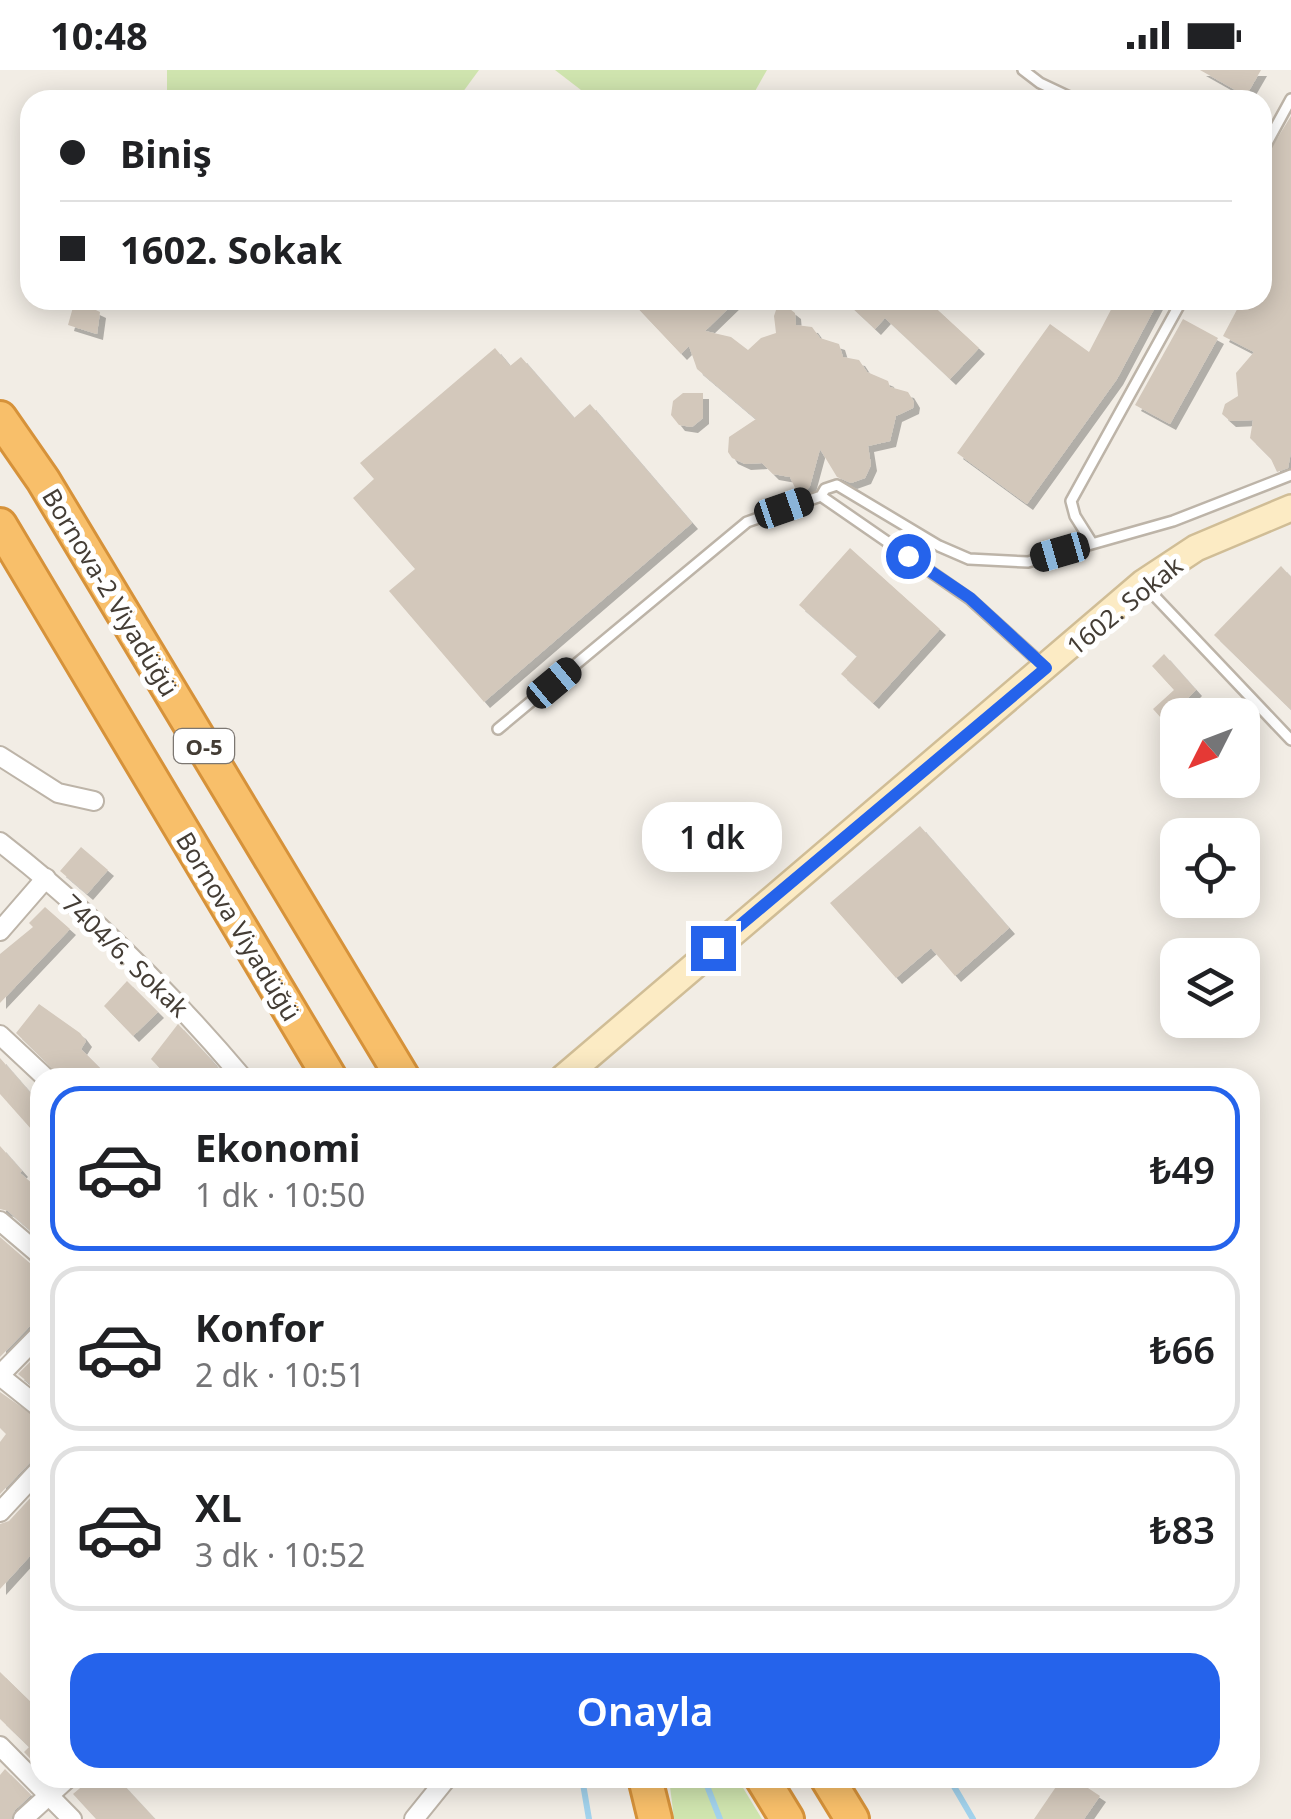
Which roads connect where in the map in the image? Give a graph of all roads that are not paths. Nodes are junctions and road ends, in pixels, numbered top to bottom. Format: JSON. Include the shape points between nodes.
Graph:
{"nodes":[{"id":1,"x":1023,"y":70,"type":"edge"},
{"id":2,"x":1055,"y":90,"type":"edge"},
{"id":3,"x":1291,"y":99,"type":"edge"},
{"id":4,"x":1272,"y":134,"type":"edge"},
{"id":5,"x":1176,"y":310,"type":"edge"},
{"id":6,"x":0,"y":418,"type":"edge"},
{"id":7,"x":1291,"y":475,"type":"edge"},
{"id":8,"x":822,"y":496,"type":"junction"},
{"id":9,"x":1291,"y":508,"type":"edge"},
{"id":10,"x":0,"y":525,"type":"edge"},
{"id":11,"x":1092,"y":543,"type":"junction"},
{"id":12,"x":1142,"y":583,"type":"junction"},
{"id":13,"x":1046,"y":668,"type":"junction"},
{"id":14,"x":498,"y":729,"type":"dead end"},
{"id":15,"x":1291,"y":740,"type":"edge"},
{"id":16,"x":0,"y":756,"type":"edge"},
{"id":17,"x":94,"y":802,"type":"dead end"},
{"id":18,"x":0,"y":842,"type":"edge"},
{"id":19,"x":46,"y":878,"type":"junction"},
{"id":20,"x":0,"y":931,"type":"edge"},
{"id":21,"x":0,"y":1035,"type":"edge"},
{"id":22,"x":35,"y":1068,"type":"edge"},
{"id":23,"x":234,"y":1068,"type":"edge"},
{"id":24,"x":324,"y":1068,"type":"edge"},
{"id":25,"x":397,"y":1068,"type":"edge"},
{"id":26,"x":575,"y":1068,"type":"edge"},
{"id":27,"x":0,"y":1220,"type":"edge"},
{"id":28,"x":30,"y":1246,"type":"edge"},
{"id":29,"x":30,"y":1344,"type":"edge"},
{"id":30,"x":0,"y":1375,"type":"edge"},
{"id":31,"x":30,"y":1400,"type":"edge"},
{"id":32,"x":30,"y":1480,"type":"edge"},
{"id":33,"x":0,"y":1512,"type":"edge"},
{"id":34,"x":0,"y":1746,"type":"edge"},
{"id":35,"x":30,"y":1777,"type":"edge"},
{"id":36,"x":41,"y":1788,"type":"edge"},
{"id":37,"x":56,"y":1788,"type":"edge"},
{"id":38,"x":438,"y":1788,"type":"edge"},
{"id":39,"x":648,"y":1788,"type":"edge"},
{"id":40,"x":768,"y":1788,"type":"edge"},
{"id":41,"x":833,"y":1788,"type":"edge"},
{"id":42,"x":48,"y":1795,"type":"junction"},
{"id":43,"x":23,"y":1819,"type":"edge"},
{"id":44,"x":72,"y":1819,"type":"edge"},
{"id":45,"x":414,"y":1819,"type":"edge"},
{"id":46,"x":655,"y":1819,"type":"edge"},
{"id":47,"x":787,"y":1819,"type":"edge"},
{"id":48,"x":852,"y":1819,"type":"edge"}],
"edges":[{"from":1,"to":2,"type":"lane"},
{"from":3,"to":4,"type":"lane"},
{"from":5,"to":11,"type":"lane","via":[[1071,501]]},
{"from":6,"to":25,"type":"highway","name":"Bornova-2 Viyadüğü","number":"O-5"},
{"from":7,"to":11,"type":"lane","via":[[1173,521]]},
{"from":8,"to":11,"type":"lane","via":[[836,485],[968,559],[1028,562]]},
{"from":8,"to":13,"type":"lane","via":[[970,598]]},
{"from":8,"to":14,"type":"lane","via":[[747,522]]},
{"from":9,"to":12,"type":"street","name":"1602. Sokak","via":[[1196,548]]},
{"from":10,"to":24,"type":"highway","name":"Bornova Viyadüğü","number":"O-5"},
{"from":12,"to":13,"type":"street","name":"1602. Sokak"},
{"from":12,"to":15,"type":"lane"},
{"from":13,"to":26,"type":"street","name":"1602. Sokak"},
{"from":16,"to":17,"type":"street","via":[[58,793]]},
{"from":18,"to":19,"type":"street","name":"7404/6. Sokak"},
{"from":19,"to":20,"type":"street"},
{"from":19,"to":23,"type":"street","name":"7404/6. Sokak","via":[[182,1007]]},
{"from":21,"to":22,"type":"street"},
{"from":27,"to":28,"type":"street"},
{"from":29,"to":30,"type":"street"},
{"from":30,"to":31,"type":"street"},
{"from":32,"to":33,"type":"street"},
{"from":34,"to":35,"type":"street"},
{"from":36,"to":42,"type":"street"},
{"from":37,"to":42,"type":"street"},
{"from":38,"to":45,"type":"street"},
{"from":39,"to":46,"type":"highway"},
{"from":40,"to":47,"type":"highway"},
{"from":41,"to":48,"type":"highway"},
{"from":42,"to":43,"type":"street"},
{"from":42,"to":44,"type":"street"}]}
